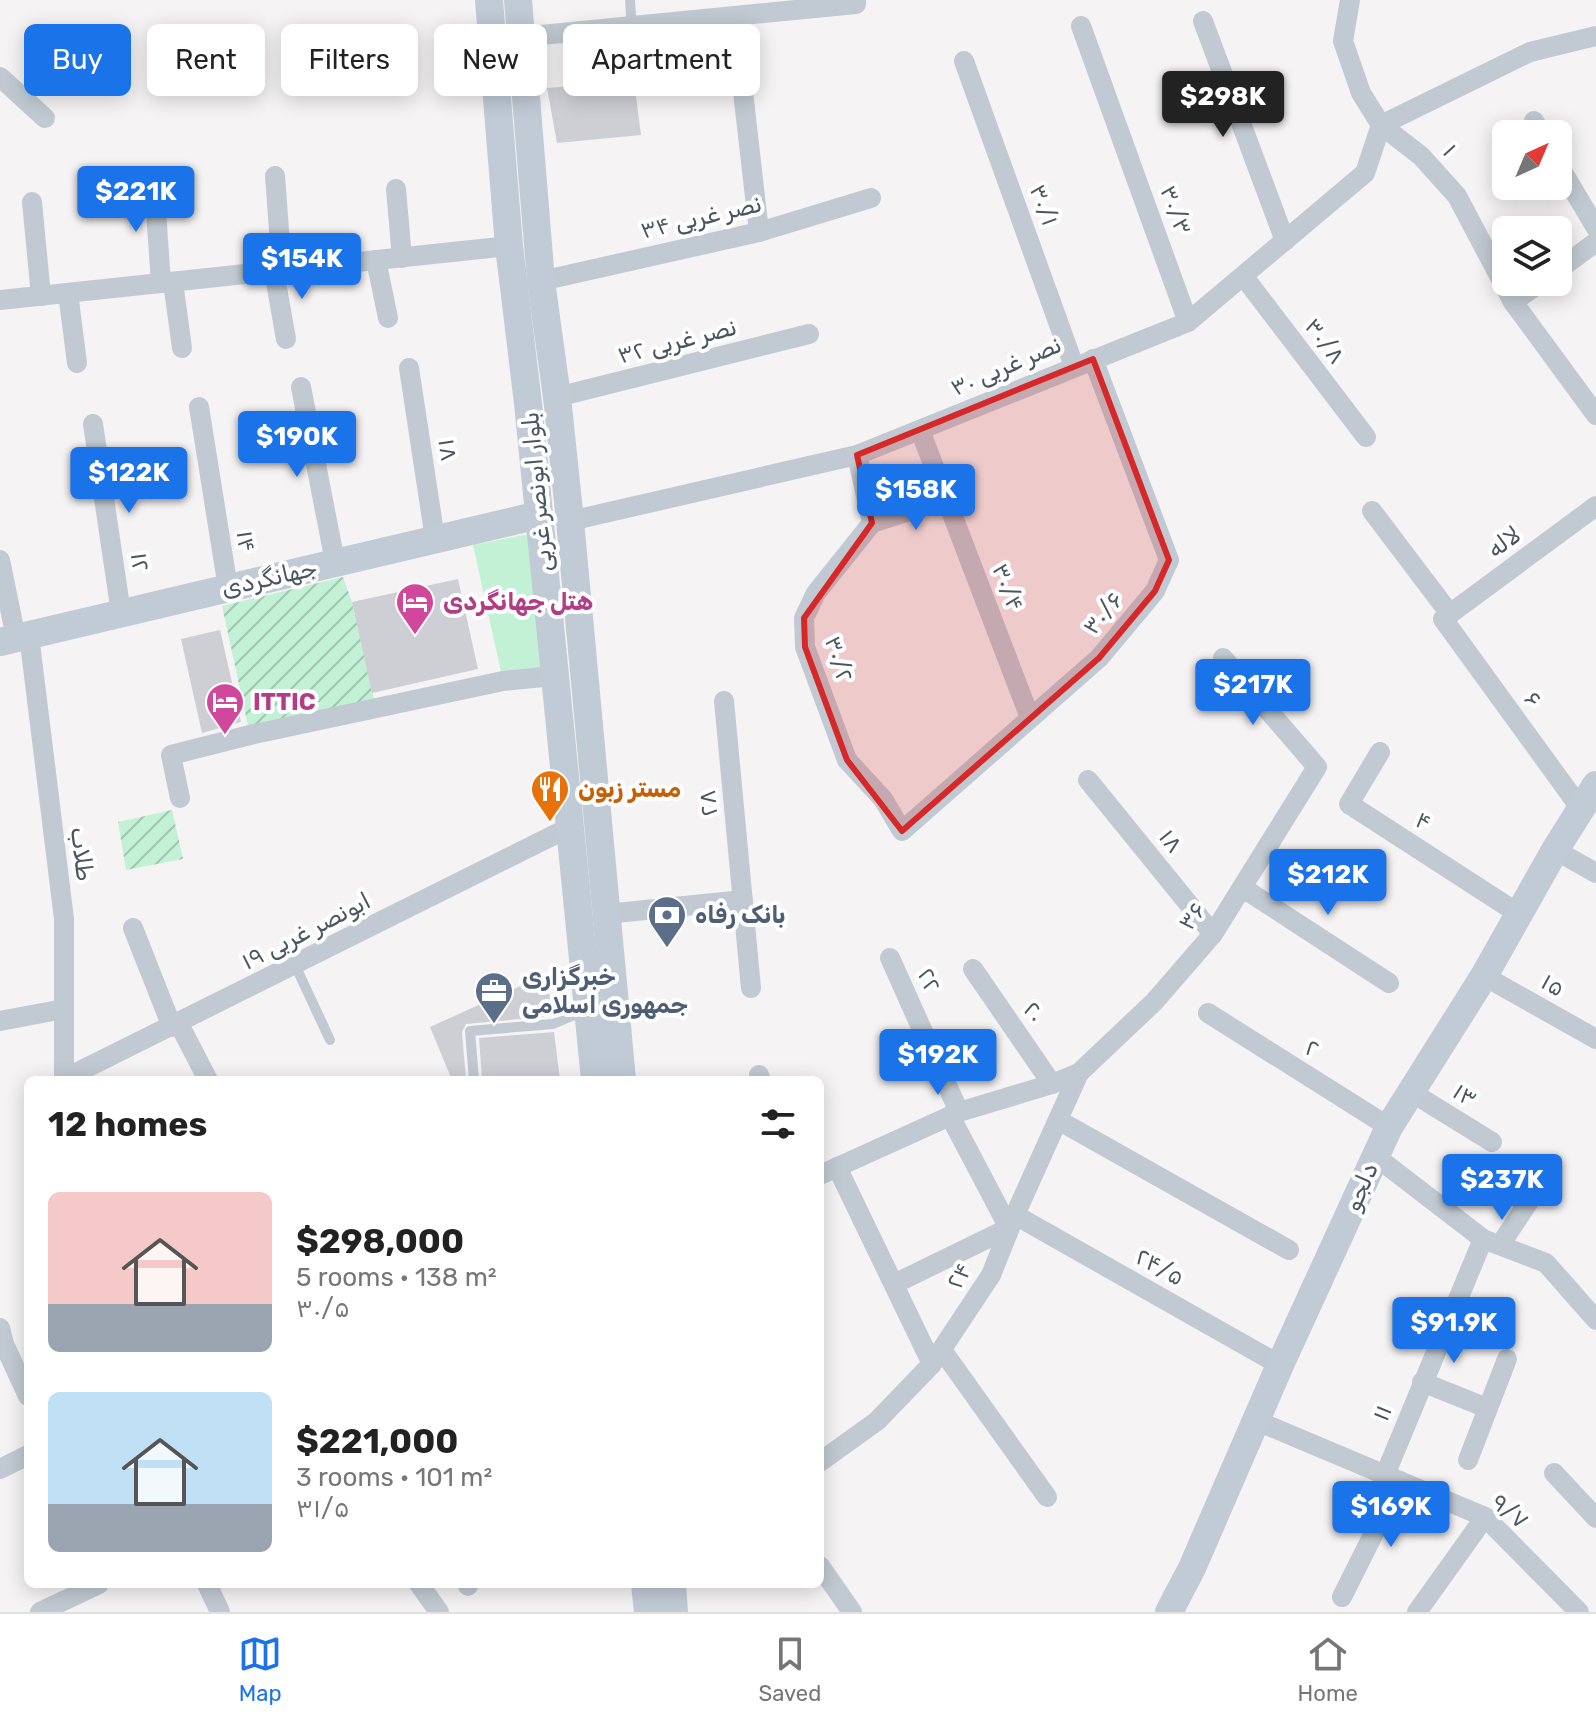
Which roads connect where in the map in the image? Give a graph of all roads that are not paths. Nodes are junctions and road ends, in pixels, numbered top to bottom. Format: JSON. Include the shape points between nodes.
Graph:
{"nodes":[{"id":1,"x":489,"y":0,"type":"edge"},
{"id":2,"x":518,"y":0,"type":"edge"},
{"id":3,"x":630,"y":0,"type":"edge"},
{"id":4,"x":1350,"y":0,"type":"edge"},
{"id":5,"x":856,"y":2,"type":"edge"},
{"id":6,"x":1203,"y":21,"type":"dead end"},
{"id":7,"x":520,"y":24,"type":"edge"},
{"id":8,"x":632,"y":24,"type":"edge"},
{"id":9,"x":651,"y":24,"type":"edge"},
{"id":10,"x":1081,"y":26,"type":"dead end"},
{"id":11,"x":1596,"y":36,"type":"edge"},
{"id":12,"x":964,"y":61,"type":"dead end"},
{"id":13,"x":0,"y":77,"type":"edge"},
{"id":14,"x":526,"y":96,"type":"edge"},
{"id":15,"x":743,"y":96,"type":"edge"},
{"id":16,"x":45,"y":118,"type":"dead end"},
{"id":17,"x":1381,"y":125,"type":"junction"},
{"id":18,"x":275,"y":176,"type":"dead end"},
{"id":19,"x":154,"y":182,"type":"dead end"},
{"id":20,"x":1572,"y":188,"type":"edge"},
{"id":21,"x":396,"y":189,"type":"dead end"},
{"id":22,"x":871,"y":198,"type":"dead end"},
{"id":23,"x":32,"y":202,"type":"dead end"},
{"id":24,"x":1596,"y":228,"type":"edge"},
{"id":25,"x":759,"y":232,"type":"junction"},
{"id":26,"x":1285,"y":241,"type":"junction"},
{"id":27,"x":1596,"y":242,"type":"edge"},
{"id":28,"x":509,"y":246,"type":"junction"},
{"id":29,"x":402,"y":258,"type":"junction"},
{"id":30,"x":376,"y":260,"type":"junction"},
{"id":31,"x":1572,"y":260,"type":"edge"},
{"id":32,"x":278,"y":271,"type":"junction"},
{"id":33,"x":1244,"y":277,"type":"junction"},
{"id":34,"x":541,"y":281,"type":"junction"},
{"id":35,"x":167,"y":282,"type":"junction"},
{"id":36,"x":68,"y":293,"type":"junction"},
{"id":37,"x":41,"y":296,"type":"junction"},
{"id":38,"x":1521,"y":296,"type":"edge"},
{"id":39,"x":0,"y":300,"type":"edge"},
{"id":40,"x":1513,"y":302,"type":"junction"},
{"id":41,"x":388,"y":318,"type":"dead end"},
{"id":42,"x":1188,"y":322,"type":"junction"},
{"id":43,"x":809,"y":334,"type":"dead end"},
{"id":44,"x":286,"y":339,"type":"dead end"},
{"id":45,"x":182,"y":348,"type":"dead end"},
{"id":46,"x":1083,"y":362,"type":"junction"},
{"id":47,"x":77,"y":363,"type":"dead end"},
{"id":48,"x":409,"y":368,"type":"dead end"},
{"id":49,"x":301,"y":387,"type":"dead end"},
{"id":50,"x":557,"y":397,"type":"junction"},
{"id":51,"x":199,"y":407,"type":"dead end"},
{"id":52,"x":1596,"y":415,"type":"edge"},
{"id":53,"x":93,"y":424,"type":"dead end"},
{"id":54,"x":920,"y":430,"type":"junction"},
{"id":55,"x":1366,"y":437,"type":"dead end"},
{"id":56,"x":857,"y":455,"type":"junction"},
{"id":57,"x":947,"y":499,"type":"junction"},
{"id":58,"x":1596,"y":506,"type":"edge"},
{"id":59,"x":1372,"y":511,"type":"dead end"},
{"id":60,"x":539,"y":515,"type":"junction"},
{"id":61,"x":570,"y":521,"type":"junction"},
{"id":62,"x":872,"y":523,"type":"junction"},
{"id":63,"x":435,"y":539,"type":"junction"},
{"id":64,"x":0,"y":560,"type":"edge"},
{"id":65,"x":335,"y":562,"type":"junction"},
{"id":66,"x":228,"y":588,"type":"junction"},
{"id":67,"x":121,"y":613,"type":"junction"},
{"id":68,"x":1447,"y":616,"type":"junction"},
{"id":69,"x":15,"y":638,"type":"edge"},
{"id":70,"x":1223,"y":658,"type":"dead end"},
{"id":71,"x":554,"y":676,"type":"junction"},
{"id":72,"x":724,"y":701,"type":"dead end"},
{"id":73,"x":1030,"y":718,"type":"junction"},
{"id":74,"x":1380,"y":752,"type":"dead end"},
{"id":75,"x":1088,"y":780,"type":"dead end"},
{"id":76,"x":1596,"y":785,"type":"edge"},
{"id":77,"x":180,"y":798,"type":"dead end"},
{"id":78,"x":1581,"y":809,"type":"junction"},
{"id":79,"x":570,"y":827,"type":"junction"},
{"id":80,"x":902,"y":831,"type":"joint"},
{"id":81,"x":1555,"y":850,"type":"junction"},
{"id":82,"x":1596,"y":873,"type":"edge"},
{"id":83,"x":1243,"y":888,"type":"junction"},
{"id":84,"x":743,"y":900,"type":"junction"},
{"id":85,"x":606,"y":914,"type":"junction"},
{"id":86,"x":1519,"y":914,"type":"junction"},
{"id":87,"x":133,"y":928,"type":"dead end"},
{"id":88,"x":1213,"y":934,"type":"junction"},
{"id":89,"x":890,"y":958,"type":"dead end"},
{"id":90,"x":295,"y":965,"type":"junction"},
{"id":91,"x":973,"y":969,"type":"dead end"},
{"id":92,"x":1484,"y":976,"type":"junction"},
{"id":93,"x":1389,"y":983,"type":"dead end"},
{"id":94,"x":751,"y":988,"type":"dead end"},
{"id":95,"x":64,"y":1009,"type":"junction"},
{"id":96,"x":588,"y":1009,"type":"junction"},
{"id":97,"x":1208,"y":1013,"type":"dead end"},
{"id":98,"x":0,"y":1021,"type":"edge"},
{"id":99,"x":175,"y":1026,"type":"junction"},
{"id":100,"x":1596,"y":1039,"type":"edge"},
{"id":101,"x":330,"y":1040,"type":"dead end"},
{"id":102,"x":1079,"y":1073,"type":"junction"},
{"id":103,"x":64,"y":1076,"type":"edge"},
{"id":104,"x":72,"y":1076,"type":"edge"},
{"id":105,"x":206,"y":1076,"type":"edge"},
{"id":106,"x":474,"y":1076,"type":"edge"},
{"id":107,"x":595,"y":1076,"type":"edge"},
{"id":108,"x":622,"y":1076,"type":"edge"},
{"id":109,"x":1052,"y":1084,"type":"junction"},
{"id":110,"x":1411,"y":1092,"type":"junction"},
{"id":111,"x":954,"y":1114,"type":"junction"},
{"id":112,"x":1058,"y":1120,"type":"junction"},
{"id":113,"x":1389,"y":1127,"type":"junction"},
{"id":114,"x":1492,"y":1142,"type":"dead end"},
{"id":115,"x":1375,"y":1156,"type":"junction"},
{"id":116,"x":829,"y":1171,"type":"edge"},
{"id":117,"x":1546,"y":1176,"type":"dead end"},
{"id":118,"x":1012,"y":1221,"type":"junction"},
{"id":119,"x":1491,"y":1242,"type":"junction"},
{"id":120,"x":1289,"y":1250,"type":"dead end"},
{"id":121,"x":894,"y":1284,"type":"junction"},
{"id":122,"x":1596,"y":1320,"type":"edge"},
{"id":123,"x":0,"y":1328,"type":"edge"},
{"id":124,"x":937,"y":1357,"type":"junction"},
{"id":125,"x":1507,"y":1359,"type":"dead end"},
{"id":126,"x":1280,"y":1365,"type":"junction"},
{"id":127,"x":1422,"y":1382,"type":"junction"},
{"id":128,"x":24,"y":1387,"type":"edge"},
{"id":129,"x":1487,"y":1408,"type":"junction"},
{"id":130,"x":1257,"y":1421,"type":"junction"},
{"id":131,"x":24,"y":1457,"type":"edge"},
{"id":132,"x":824,"y":1459,"type":"edge"},
{"id":133,"x":1468,"y":1460,"type":"dead end"},
{"id":134,"x":0,"y":1469,"type":"edge"},
{"id":135,"x":1554,"y":1473,"type":"dead end"},
{"id":136,"x":1392,"y":1478,"type":"junction"},
{"id":137,"x":1047,"y":1497,"type":"dead end"},
{"id":138,"x":1485,"y":1517,"type":"junction"},
{"id":139,"x":1596,"y":1518,"type":"edge"},
{"id":140,"x":824,"y":1572,"type":"edge"},
{"id":141,"x":91,"y":1588,"type":"edge"},
{"id":142,"x":209,"y":1588,"type":"edge"},
{"id":143,"x":422,"y":1588,"type":"edge"},
{"id":144,"x":645,"y":1588,"type":"edge"},
{"id":145,"x":672,"y":1588,"type":"edge"},
{"id":146,"x":1342,"y":1597,"type":"dead end"},
{"id":147,"x":47,"y":1611,"type":"edge"},
{"id":148,"x":220,"y":1612,"type":"edge"},
{"id":149,"x":439,"y":1612,"type":"edge"},
{"id":150,"x":648,"y":1612,"type":"edge"},
{"id":151,"x":674,"y":1612,"type":"edge"},
{"id":152,"x":852,"y":1612,"type":"edge"},
{"id":153,"x":1169,"y":1612,"type":"edge"},
{"id":154,"x":1417,"y":1612,"type":"edge"},
{"id":155,"x":1579,"y":1612,"type":"edge"}],
"edges":[{"from":1,"to":28,"type":"main road","name":"بلوار ابونصر غربی"},
{"from":2,"to":7,"type":"main road","name":"بلوار ابونصر غربی"},
{"from":3,"to":8,"type":"lane"},
{"from":4,"to":17,"type":"street","via":[[1343,41],[1361,93]]},
{"from":5,"to":9,"type":"street"},
{"from":6,"to":26,"type":"street"},
{"from":10,"to":42,"type":"street","name":"۳۰/۳"},
{"from":11,"to":17,"type":"street","via":[[1530,52]]},
{"from":12,"to":46,"type":"street","name":"۳۰/۱"},
{"from":13,"to":16,"type":"street"},
{"from":14,"to":34,"type":"main road","name":"بلوار ابونصر غربی"},
{"from":15,"to":25,"type":"street"},
{"from":17,"to":26,"type":"street","name":"نصر غربی ۳۰","via":[[1365,173]]},
{"from":17,"to":40,"type":"street","name":"۱","via":[[1421,156],[1457,196]]},
{"from":18,"to":32,"type":"street"},
{"from":19,"to":35,"type":"street"},
{"from":20,"to":24,"type":"street"},
{"from":21,"to":29,"type":"street"},
{"from":22,"to":25,"type":"street","name":"نصر غربی ۳۴"},
{"from":23,"to":37,"type":"street"},
{"from":25,"to":34,"type":"street","name":"نصر غربی ۳۴"},
{"from":26,"to":33,"type":"street","name":"نصر غربی ۳۰"},
{"from":27,"to":31,"type":"street"},
{"from":28,"to":29,"type":"street"},
{"from":28,"to":60,"type":"main road","name":"بلوار ابونصر غربی"},
{"from":29,"to":30,"type":"street"},
{"from":30,"to":32,"type":"street"},
{"from":30,"to":41,"type":"street"},
{"from":32,"to":35,"type":"street"},
{"from":32,"to":44,"type":"street"},
{"from":33,"to":42,"type":"street","name":"نصر غربی ۳۰"},
{"from":33,"to":55,"type":"street","name":"۳۰/۸"},
{"from":34,"to":50,"type":"main road","name":"بلوار ابونصر غربی"},
{"from":35,"to":36,"type":"street"},
{"from":35,"to":45,"type":"street"},
{"from":36,"to":37,"type":"street"},
{"from":36,"to":47,"type":"street"},
{"from":37,"to":39,"type":"street"},
{"from":38,"to":40,"type":"street"},
{"from":40,"to":52,"type":"street","name":"۱"},
{"from":42,"to":46,"type":"street","name":"نصر غربی ۳۰"},
{"from":43,"to":50,"type":"street","name":"نصر غربی ۳۲"},
{"from":46,"to":54,"type":"street","name":"نصر غربی ۳۰"},
{"from":46,"to":73,"type":"street","name":"۳۰/۶","via":[[1169,560],[1155,591],[1099,658]]},
{"from":48,"to":63,"type":"street","name":"۱۸"},
{"from":49,"to":65,"type":"street"},
{"from":50,"to":61,"type":"main road","name":"بلوار ابونصر غربی"},
{"from":51,"to":66,"type":"street","name":"۱۴"},
{"from":53,"to":67,"type":"street","name":"۱۲"},
{"from":54,"to":56,"type":"street","name":"نصر غربی ۳۰"},
{"from":54,"to":57,"type":"street","name":"۳۰/۴"},
{"from":56,"to":61,"type":"street","name":"نصر غربی ۳۰"},
{"from":56,"to":62,"type":"street"},
{"from":57,"to":62,"type":"street"},
{"from":57,"to":73,"type":"street","name":"۳۰/۴"},
{"from":58,"to":68,"type":"street","name":"لاله"},
{"from":59,"to":68,"type":"street","name":"۶"},
{"from":60,"to":63,"type":"main road","name":"جهانگردی"},
{"from":60,"to":71,"type":"main road","name":"بلوار ابونصر غربی"},
{"from":61,"to":85,"type":"main road","name":"بلوار ابونصر غربی"},
{"from":62,"to":80,"type":"street","name":"۳۰/۲","via":[[816,593],[804,618],[805,647],[847,760],[883,799]]},
{"from":63,"to":65,"type":"main road","name":"جهانگردی"},
{"from":64,"to":69,"type":"street","name":"طلاب"},
{"from":65,"to":66,"type":"main road","name":"جهانگردی"},
{"from":66,"to":67,"type":"main road","name":"جهانگردی"},
{"from":67,"to":69,"type":"main road","name":"جهانگردی"},
{"from":68,"to":78,"type":"street","name":"۶"},
{"from":69,"to":95,"type":"street","name":"طلاب","via":[[64,919]]},
{"from":70,"to":83,"type":"street","name":"۳۶","via":[[1317,767]]},
{"from":71,"to":77,"type":"street","via":[[503,681],[171,755]]},
{"from":71,"to":79,"type":"main road","name":"بلوار ابونصر غربی"},
{"from":72,"to":84,"type":"street","name":"۲۸"},
{"from":73,"to":80,"type":"street","name":"۳۰/۶"},
{"from":74,"to":86,"type":"street","name":"۴","via":[[1349,804]]},
{"from":75,"to":88,"type":"street","name":"۱۸"},
{"from":76,"to":78,"type":"main road","name":"دلجو"},
{"from":78,"to":81,"type":"main road","name":"دلجو"},
{"from":79,"to":90,"type":"street","name":"ابونصر غربی ۱۹"},
{"from":79,"to":96,"type":"main road","name":"بلوار ابونصر غربی"},
{"from":81,"to":82,"type":"street"},
{"from":81,"to":86,"type":"main road","name":"دلجو"},
{"from":83,"to":88,"type":"street","name":"۳۶"},
{"from":83,"to":93,"type":"street"},
{"from":84,"to":85,"type":"street"},
{"from":84,"to":94,"type":"street","name":"۲۸"},
{"from":85,"to":108,"type":"main road","name":"بلوار ابونصر غربی"},
{"from":86,"to":92,"type":"main road","name":"دلجو"},
{"from":87,"to":99,"type":"street"},
{"from":88,"to":102,"type":"street","name":"۳۶","via":[[1154,1002]]},
{"from":89,"to":111,"type":"street","name":"۲۲"},
{"from":90,"to":99,"type":"street","name":"ابونصر غربی ۱۹"},
{"from":90,"to":101,"type":"lane"},
{"from":91,"to":109,"type":"street","name":"۲۰"},
{"from":92,"to":100,"type":"street","name":"۱۵"},
{"from":92,"to":110,"type":"main road","name":"دلجو"},
{"from":95,"to":98,"type":"street"},
{"from":95,"to":103,"type":"street","name":"طلاب"},
{"from":96,"to":106,"type":"lane","via":[[553,1024],[470,1031]]},
{"from":96,"to":107,"type":"main road","name":"بلوار ابونصر غربی"},
{"from":97,"to":113,"type":"street","name":"۲"},
{"from":99,"to":104,"type":"street","name":"ابونصر غربی ۱۹"},
{"from":99,"to":105,"type":"street"},
{"from":102,"to":109,"type":"street"},
{"from":102,"to":112,"type":"street","name":"۲۴"},
{"from":109,"to":111,"type":"street"},
{"from":110,"to":113,"type":"main road","name":"دلجو"},
{"from":110,"to":114,"type":"street","name":"۱۳"},
{"from":111,"to":116,"type":"street"},
{"from":111,"to":118,"type":"street","name":"۲۲"},
{"from":112,"to":118,"type":"street","name":"۲۴"},
{"from":112,"to":120,"type":"street"},
{"from":113,"to":115,"type":"main road","name":"دلجو"},
{"from":115,"to":119,"type":"street"},
{"from":115,"to":126,"type":"main road","name":"دلجو"},
{"from":116,"to":121,"type":"street"},
{"from":117,"to":119,"type":"street","name":"۱۱"},
{"from":118,"to":121,"type":"street"},
{"from":118,"to":124,"type":"street","name":"۲۴","via":[[991,1275]]},
{"from":118,"to":126,"type":"street","name":"۲۴/۵"},
{"from":119,"to":122,"type":"street","via":[[1546,1263]]},
{"from":119,"to":127,"type":"street","name":"۱۱"},
{"from":121,"to":124,"type":"street"},
{"from":123,"to":128,"type":"street"},
{"from":124,"to":132,"type":"street","name":"۲۴","via":[[877,1421]]},
{"from":124,"to":137,"type":"street"},
{"from":125,"to":129,"type":"street"},
{"from":126,"to":130,"type":"main road","name":"دلجو"},
{"from":127,"to":129,"type":"street"},
{"from":127,"to":136,"type":"street","name":"۱۱"},
{"from":129,"to":133,"type":"street"},
{"from":130,"to":136,"type":"street","name":"۹/۷"},
{"from":130,"to":153,"type":"main road","name":"دلجو"},
{"from":131,"to":134,"type":"street"},
{"from":135,"to":139,"type":"street"},
{"from":136,"to":138,"type":"street","name":"۹/۷"},
{"from":136,"to":146,"type":"street","name":"۱۱"},
{"from":138,"to":154,"type":"street"},
{"from":138,"to":155,"type":"street","name":"۹/۷"},
{"from":140,"to":152,"type":"street"},
{"from":141,"to":147,"type":"street"},
{"from":142,"to":148,"type":"street"},
{"from":143,"to":149,"type":"street"},
{"from":144,"to":150,"type":"main road"},
{"from":145,"to":151,"type":"main road"}]}
